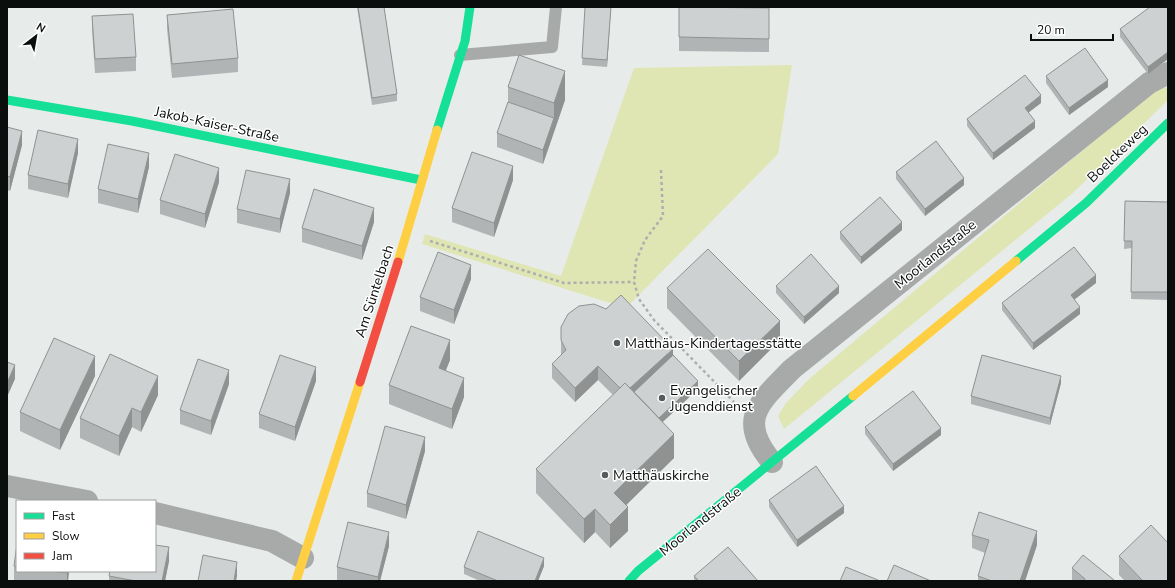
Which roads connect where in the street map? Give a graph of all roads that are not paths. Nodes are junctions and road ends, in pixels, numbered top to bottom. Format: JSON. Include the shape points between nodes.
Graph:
{"nodes":[{"id":1,"x":470,"y":7,"type":"edge"},
{"id":2,"x":556,"y":7,"type":"edge"},
{"id":3,"x":460,"y":55,"type":"junction"},
{"id":4,"x":1168,"y":73,"type":"edge"},
{"id":5,"x":7,"y":100,"type":"edge"},
{"id":6,"x":1168,"y":123,"type":"edge"},
{"id":7,"x":421,"y":180,"type":"junction"},
{"id":8,"x":1086,"y":203,"type":"joint"},
{"id":9,"x":772,"y":462,"type":"junction"},
{"id":10,"x":7,"y":486,"type":"edge"},
{"id":11,"x":83,"y":500,"type":"edge"},
{"id":12,"x":156,"y":513,"type":"edge"},
{"id":13,"x":303,"y":558,"type":"junction"},
{"id":14,"x":296,"y":581,"type":"edge"},
{"id":15,"x":629,"y":581,"type":"edge"}],
"edges":[{"from":1,"to":3,"type":"street","name":"Am Süntelbach","via":[[465,41]]},
{"from":2,"to":3,"type":"lane","via":[[552,47]]},
{"from":3,"to":7,"type":"street","name":"Am Süntelbach"},
{"from":4,"to":9,"type":"street","name":"Moorlandstraße","via":[[1149,82],[792,369],[766,395],[756,410],[754,433]]},
{"from":5,"to":7,"type":"street","name":"Jakob-Kaiser-Straße","via":[[132,121]]},
{"from":6,"to":8,"type":"street","name":"Boelckeweg"},
{"from":7,"to":13,"type":"street","name":"Am Süntelbach","via":[[407,234]]},
{"from":8,"to":9,"type":"street","name":"Moorlandstraße"},
{"from":9,"to":15,"type":"street","name":"Moorlandstraße"},
{"from":10,"to":11,"type":"street"},
{"from":12,"to":13,"type":"street","via":[[272,541]]},
{"from":13,"to":14,"type":"street","name":"Am Süntelbach"}]}
